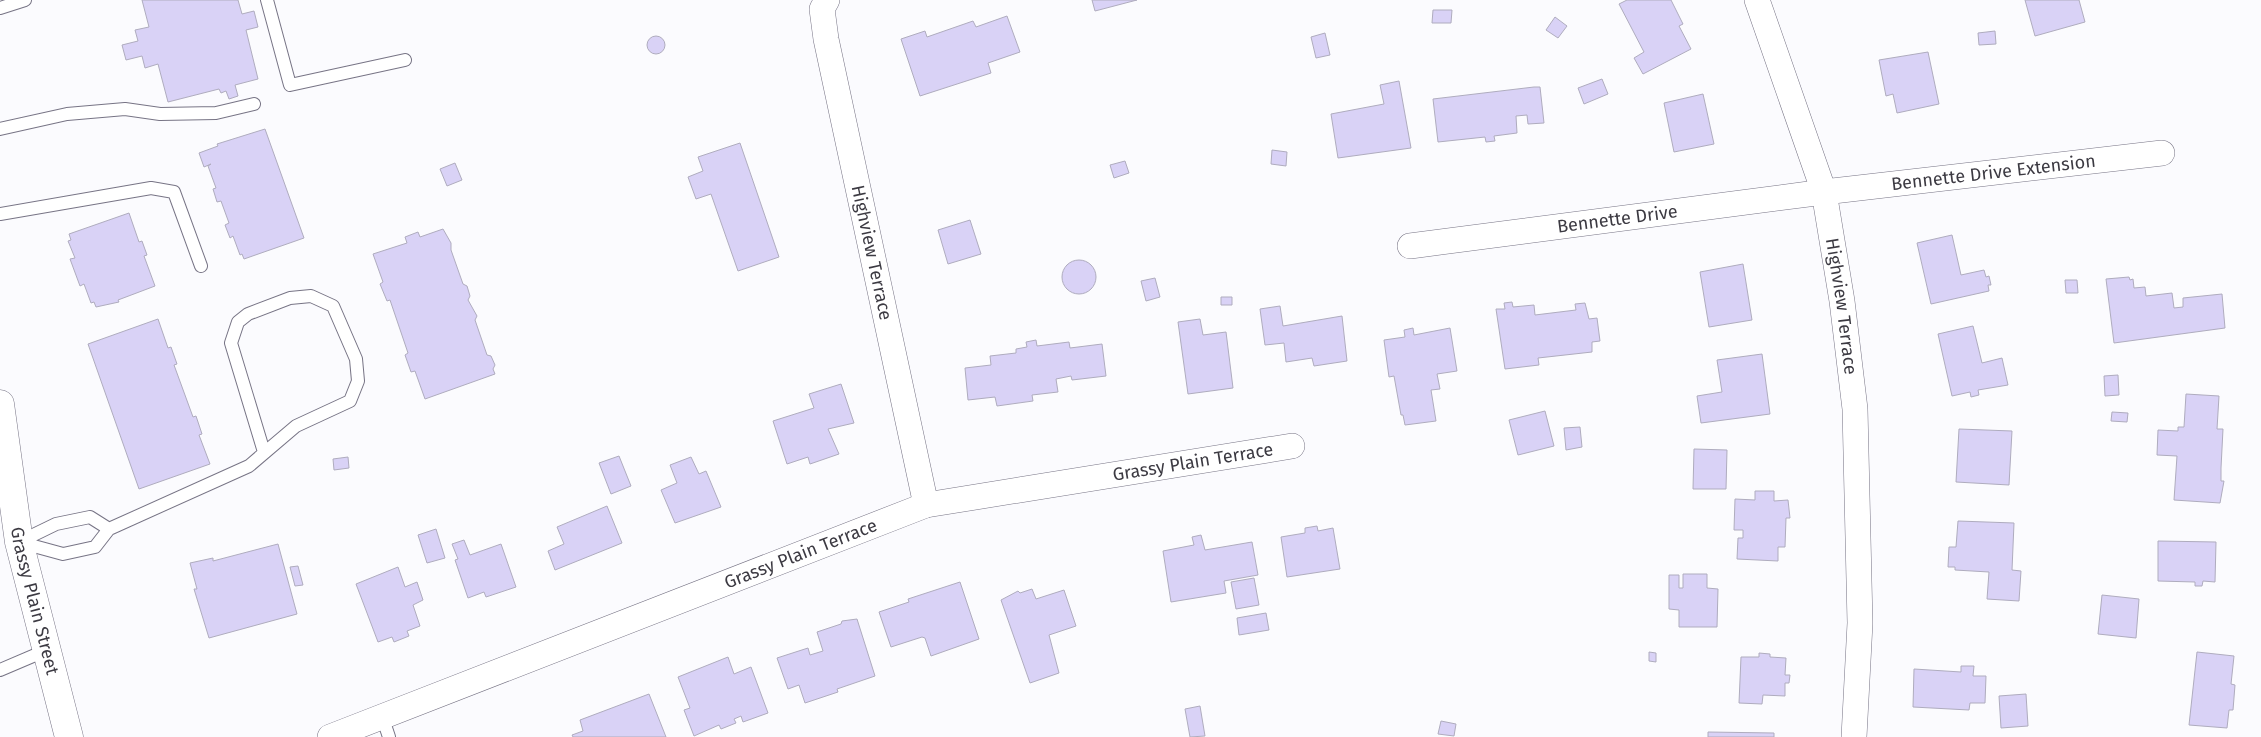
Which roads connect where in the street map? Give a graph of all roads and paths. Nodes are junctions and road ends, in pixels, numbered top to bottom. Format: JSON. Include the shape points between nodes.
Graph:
{"nodes":[{"id":1,"x":25,"y":0,"type":"edge"},
{"id":2,"x":267,"y":0,"type":"edge"},
{"id":3,"x":827,"y":0,"type":"edge"},
{"id":4,"x":1757,"y":0,"type":"edge"},
{"id":5,"x":0,"y":8,"type":"edge"},
{"id":6,"x":405,"y":60,"type":"dead end"},
{"id":7,"x":254,"y":104,"type":"dead end"},
{"id":8,"x":0,"y":129,"type":"edge"},
{"id":9,"x":2162,"y":153,"type":"dead end"},
{"id":10,"x":1824,"y":192,"type":"junction"},
{"id":11,"x":0,"y":214,"type":"edge"},
{"id":12,"x":1410,"y":246,"type":"dead end"},
{"id":13,"x":201,"y":266,"type":"dead end"},
{"id":14,"x":0,"y":404,"type":"edge"},
{"id":15,"x":1292,"y":446,"type":"dead end"},
{"id":16,"x":264,"y":452,"type":"junction"},
{"id":17,"x":926,"y":505,"type":"junction"},
{"id":18,"x":109,"y":529,"type":"junction"},
{"id":19,"x":10,"y":542,"type":"edge"},
{"id":20,"x":47,"y":650,"type":"junction"},
{"id":21,"x":0,"y":670,"type":"edge"},
{"id":22,"x":386,"y":727,"type":"edge"},
{"id":23,"x":69,"y":737,"type":"edge"},
{"id":24,"x":330,"y":737,"type":"edge"},
{"id":25,"x":1854,"y":737,"type":"edge"}],
"edges":[{"from":1,"to":5,"type":"lane"},
{"from":2,"to":6,"type":"lane","via":[[290,85]]},
{"from":3,"to":17,"type":"street","name":"Highview Terrace","via":[[822,9],[826,40]]},
{"from":4,"to":10,"type":"street","name":"Highview Terrace"},
{"from":7,"to":8,"type":"lane","via":[[216,113],[160,114],[125,110],[67,114]]},
{"from":9,"to":10,"type":"street","name":"Bennette Drive Extension"},
{"from":10,"to":12,"type":"street","name":"Bennette Drive"},
{"from":10,"to":25,"type":"street","name":"Highview Terrace","via":[[1856,410],[1860,623]]},
{"from":11,"to":13,"type":"lane","via":[[151,188],[174,192]]},
{"from":14,"to":19,"type":"main road","name":"Grassy Plain Street"},
{"from":15,"to":17,"type":"street","name":"Grassy Plain Terrace"},
{"from":16,"to":16,"type":"lane","via":[[296,426],[350,401],[358,381],[356,359],[333,306],[311,296],[290,298],[248,314],[238,322],[231,343]]},
{"from":16,"to":18,"type":"lane","via":[[249,466]]},
{"from":17,"to":22,"type":"street","name":"Grassy Plain Terrace"},
{"from":18,"to":19,"type":"lane","via":[[90,517],[56,524]]},
{"from":18,"to":19,"type":"lane","via":[[95,547],[63,554]]},
{"from":19,"to":20,"type":"main road","name":"Grassy Plain Street"},
{"from":20,"to":21,"type":"lane"},
{"from":20,"to":23,"type":"main road","name":"Grassy Plain Street"},
{"from":22,"to":24,"type":"street","name":"Grassy Plain Terrace"}]}
